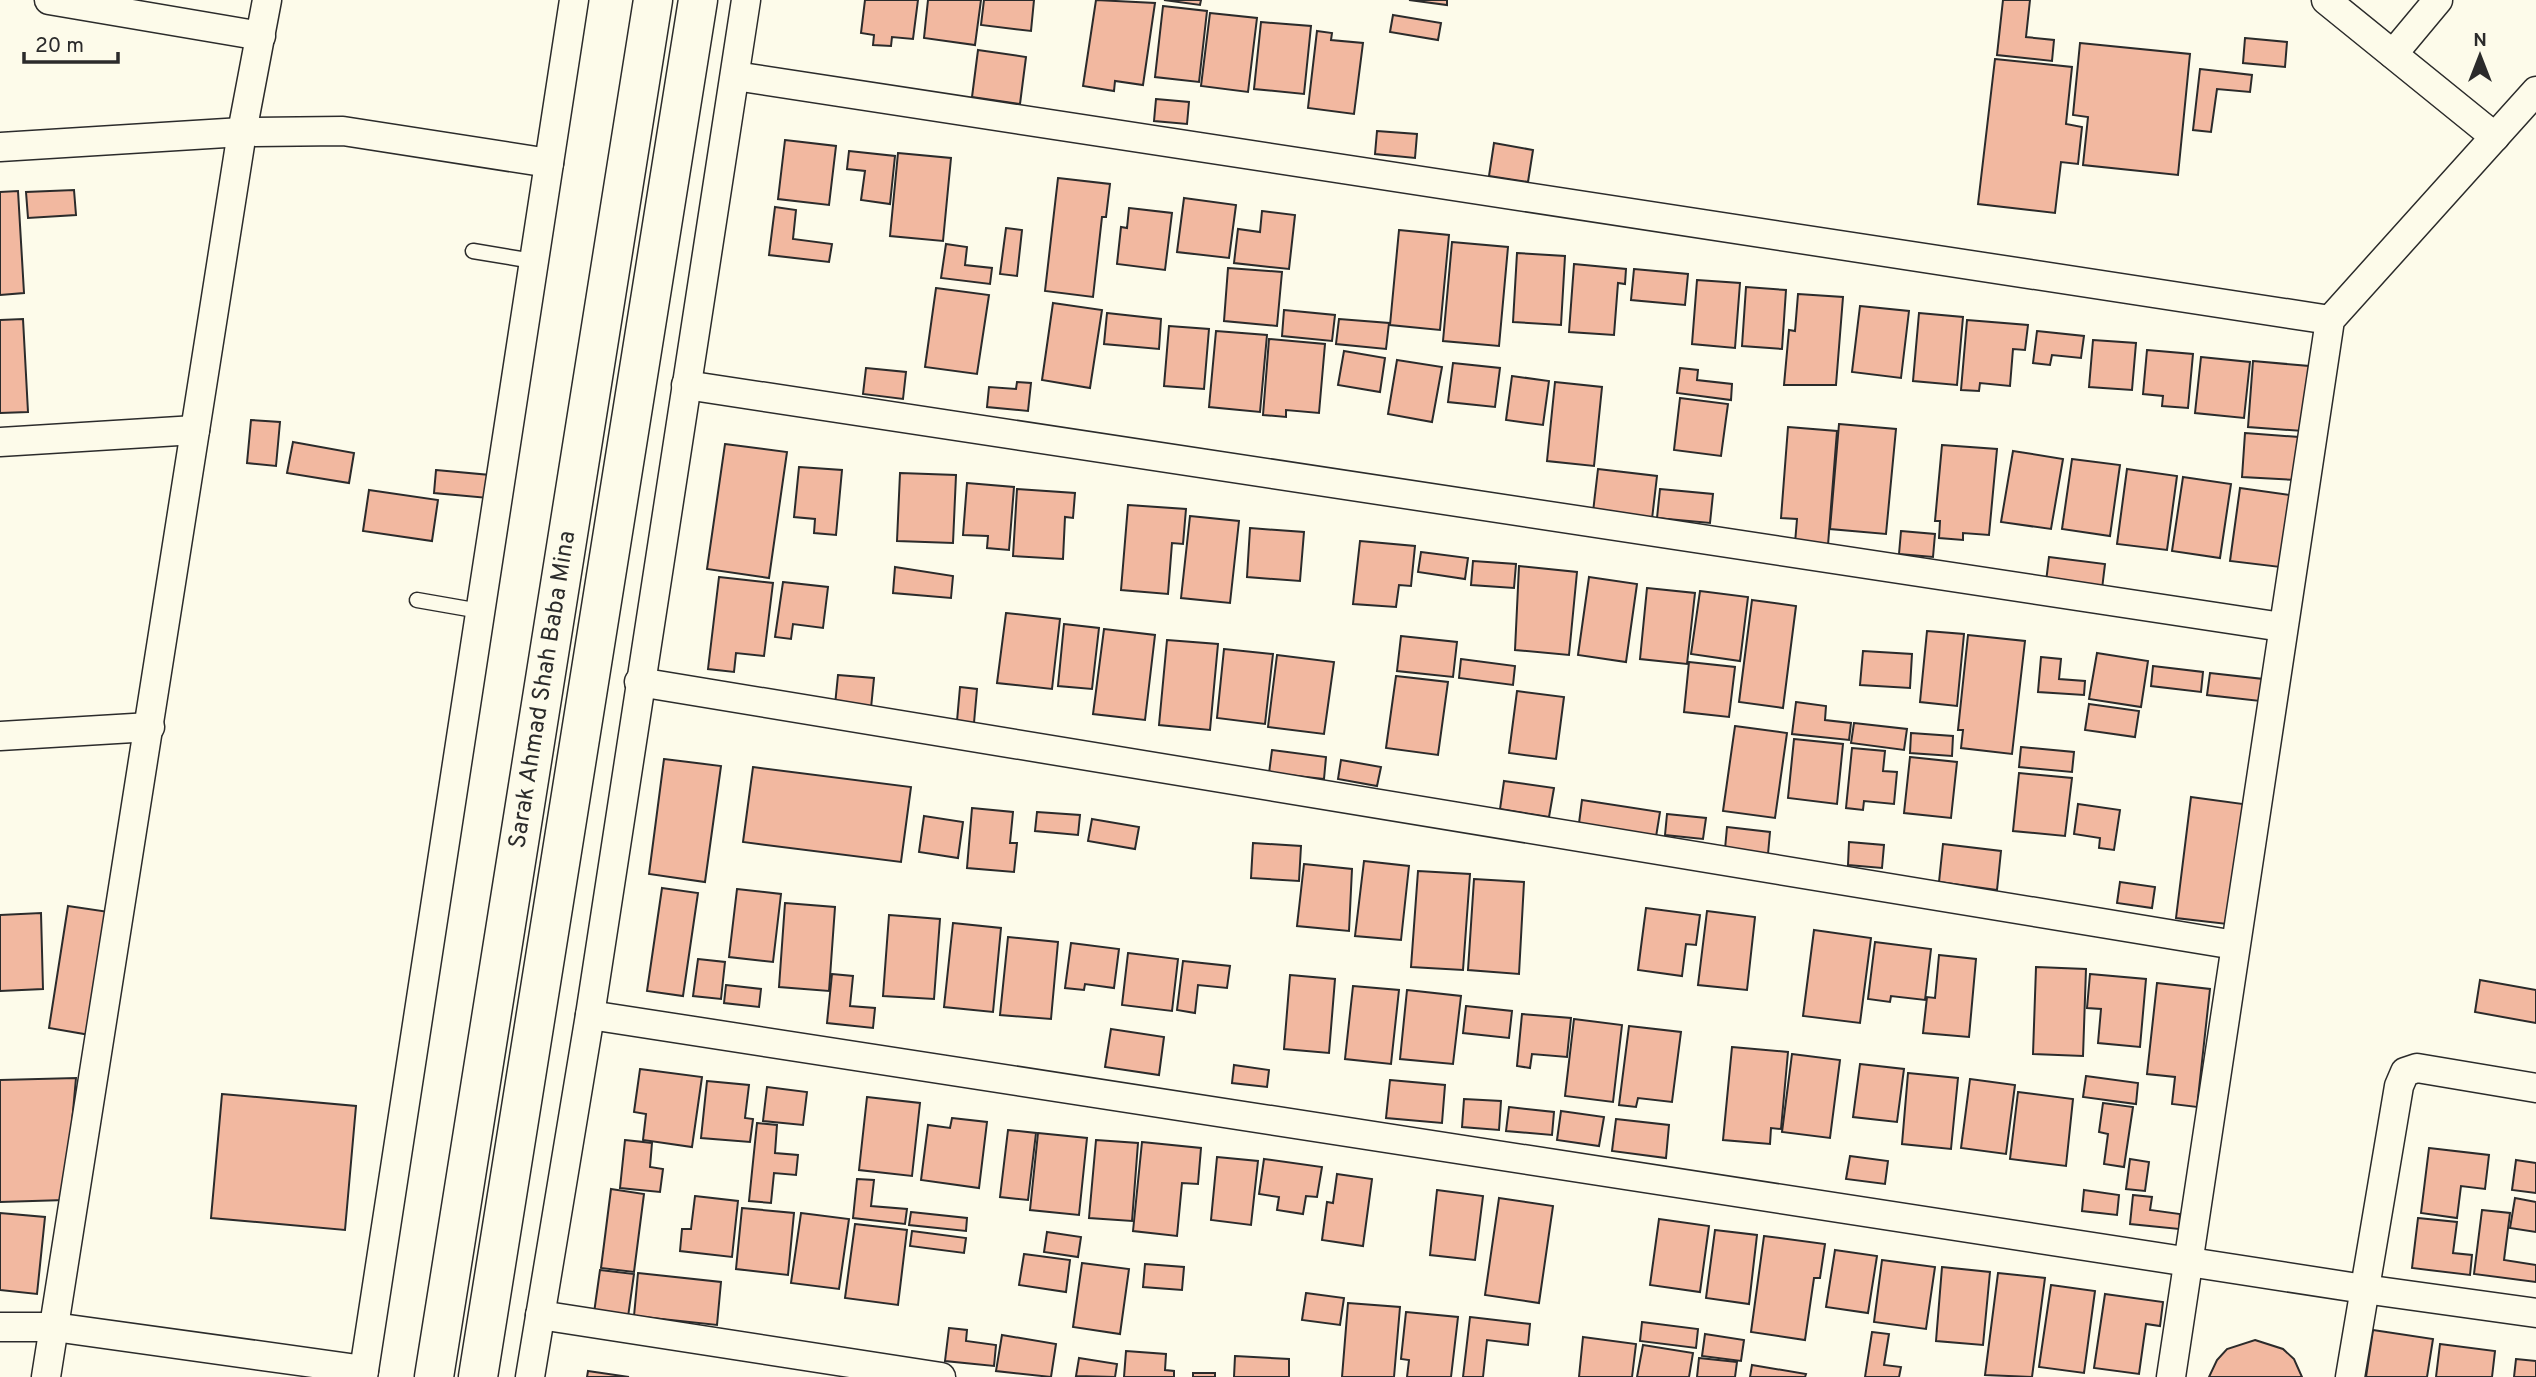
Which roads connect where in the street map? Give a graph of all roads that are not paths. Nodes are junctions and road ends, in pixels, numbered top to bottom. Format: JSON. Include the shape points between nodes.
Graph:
{"nodes":[{"id":1,"x":49,"y":0,"type":"edge"},
{"id":2,"x":267,"y":0,"type":"edge"},
{"id":3,"x":574,"y":0,"type":"edge"},
{"id":4,"x":653,"y":0,"type":"edge"},
{"id":5,"x":698,"y":0,"type":"edge"},
{"id":6,"x":746,"y":0,"type":"edge"},
{"id":7,"x":2326,"y":0,"type":"edge"},
{"id":8,"x":2438,"y":0,"type":"edge"},
{"id":9,"x":261,"y":36,"type":"junction"},
{"id":10,"x":2393,"y":54,"type":"junction"},
{"id":11,"x":735,"y":76,"type":"junction"},
{"id":12,"x":2535,"y":94,"type":"edge"},
{"id":13,"x":242,"y":132,"type":"junction"},
{"id":14,"x":2495,"y":137,"type":"junction"},
{"id":15,"x":0,"y":146,"type":"edge"},
{"id":16,"x":549,"y":163,"type":"junction"},
{"id":17,"x":473,"y":251,"type":"dead end"},
{"id":18,"x":533,"y":261,"type":"junction"},
{"id":19,"x":2330,"y":320,"type":"junction"},
{"id":20,"x":686,"y":385,"type":"junction"},
{"id":21,"x":195,"y":430,"type":"junction"},
{"id":22,"x":0,"y":442,"type":"edge"},
{"id":23,"x":417,"y":600,"type":"dead end"},
{"id":24,"x":480,"y":611,"type":"junction"},
{"id":25,"x":2283,"y":626,"type":"junction"},
{"id":26,"x":639,"y":682,"type":"junction"},
{"id":27,"x":150,"y":727,"type":"junction"},
{"id":28,"x":0,"y":736,"type":"edge"},
{"id":29,"x":2235,"y":945,"type":"junction"},
{"id":30,"x":590,"y":1015,"type":"junction"},
{"id":31,"x":2536,"y":1088,"type":"edge"},
{"id":32,"x":2189,"y":1261,"type":"junction"},
{"id":33,"x":2364,"y":1289,"type":"junction"},
{"id":34,"x":2536,"y":1313,"type":"edge"},
{"id":35,"x":540,"y":1315,"type":"junction"},
{"id":36,"x":0,"y":1327,"type":"edge"},
{"id":37,"x":54,"y":1327,"type":"junction"},
{"id":38,"x":363,"y":1374,"type":"edge"},
{"id":39,"x":46,"y":1377,"type":"edge"},
{"id":40,"x":434,"y":1377,"type":"edge"},
{"id":41,"x":478,"y":1377,"type":"edge"},
{"id":42,"x":530,"y":1377,"type":"edge"},
{"id":43,"x":941,"y":1377,"type":"edge"},
{"id":44,"x":2171,"y":1377,"type":"edge"},
{"id":45,"x":2350,"y":1377,"type":"edge"}],
"edges":[{"from":1,"to":9,"type":"street"},
{"from":2,"to":9,"type":"street"},
{"from":3,"to":16,"type":"street"},
{"from":4,"to":40,"type":"highway","name":"Sarak Ahmad Shah Baba Mina"},
{"from":5,"to":41,"type":"highway"},
{"from":6,"to":11,"type":"street"},
{"from":7,"to":10,"type":"street"},
{"from":8,"to":10,"type":"street"},
{"from":9,"to":13,"type":"street"},
{"from":10,"to":14,"type":"street"},
{"from":11,"to":19,"type":"street"},
{"from":11,"to":20,"type":"street"},
{"from":12,"to":14,"type":"street"},
{"from":13,"to":15,"type":"street"},
{"from":13,"to":16,"type":"street","via":[[343,131]]},
{"from":13,"to":21,"type":"street"},
{"from":14,"to":19,"type":"street"},
{"from":16,"to":18,"type":"street"},
{"from":17,"to":18,"type":"lane"},
{"from":18,"to":24,"type":"street"},
{"from":19,"to":25,"type":"street"},
{"from":20,"to":25,"type":"street"},
{"from":20,"to":26,"type":"street"},
{"from":21,"to":22,"type":"street"},
{"from":21,"to":27,"type":"street"},
{"from":23,"to":24,"type":"lane"},
{"from":24,"to":38,"type":"street"},
{"from":25,"to":29,"type":"street"},
{"from":26,"to":29,"type":"street"},
{"from":26,"to":30,"type":"street"},
{"from":27,"to":28,"type":"street"},
{"from":27,"to":37,"type":"street"},
{"from":29,"to":32,"type":"street"},
{"from":30,"to":32,"type":"street"},
{"from":30,"to":35,"type":"street"},
{"from":31,"to":33,"type":"street","via":[[2417,1069],[2405,1072]]},
{"from":32,"to":33,"type":"street"},
{"from":32,"to":44,"type":"street"},
{"from":33,"to":34,"type":"street"},
{"from":33,"to":45,"type":"street"},
{"from":35,"to":42,"type":"street"},
{"from":35,"to":43,"type":"street"},
{"from":36,"to":37,"type":"street"},
{"from":37,"to":38,"type":"street"},
{"from":37,"to":39,"type":"street"}]}
